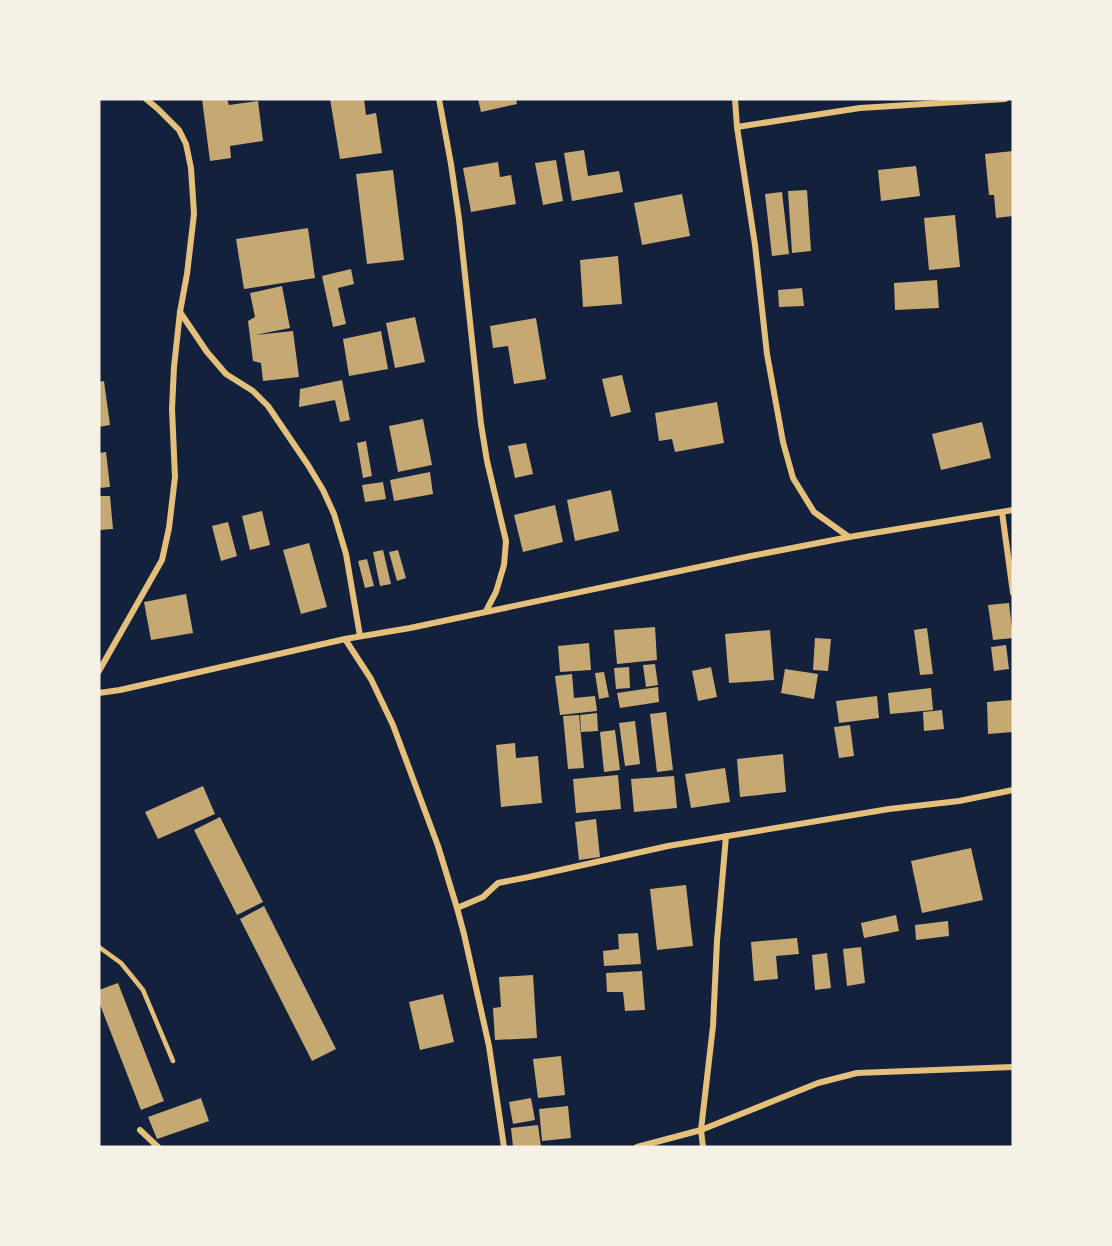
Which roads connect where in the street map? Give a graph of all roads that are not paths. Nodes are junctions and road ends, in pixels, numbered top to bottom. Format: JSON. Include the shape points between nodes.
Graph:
{"nodes":[{"id":1,"x":146,"y":99,"type":"edge"},
{"id":2,"x":439,"y":99,"type":"edge"},
{"id":3,"x":735,"y":99,"type":"edge"},
{"id":4,"x":1005,"y":99,"type":"edge"},
{"id":5,"x":737,"y":127,"type":"junction"},
{"id":6,"x":180,"y":312,"type":"junction"},
{"id":7,"x":1013,"y":510,"type":"edge"},
{"id":8,"x":1002,"y":512,"type":"junction"},
{"id":9,"x":849,"y":537,"type":"junction"},
{"id":10,"x":1013,"y":593,"type":"edge"},
{"id":11,"x":486,"y":611,"type":"junction"},
{"id":12,"x":360,"y":636,"type":"junction"},
{"id":13,"x":345,"y":639,"type":"junction"},
{"id":14,"x":99,"y":671,"type":"edge"},
{"id":15,"x":99,"y":693,"type":"edge"},
{"id":16,"x":1013,"y":790,"type":"edge"},
{"id":17,"x":726,"y":836,"type":"junction"},
{"id":18,"x":457,"y":908,"type":"junction"},
{"id":19,"x":99,"y":947,"type":"edge"},
{"id":20,"x":173,"y":1061,"type":"dead end"},
{"id":21,"x":1013,"y":1067,"type":"edge"},
{"id":22,"x":140,"y":1130,"type":"dead end"},
{"id":23,"x":701,"y":1130,"type":"junction"},
{"id":24,"x":158,"y":1147,"type":"edge"},
{"id":25,"x":504,"y":1147,"type":"edge"},
{"id":26,"x":637,"y":1147,"type":"edge"},
{"id":27,"x":703,"y":1147,"type":"edge"}],
"edges":[{"from":1,"to":6,"type":"street","via":[[179,130],[191,168],[194,214]]},
{"from":2,"to":11,"type":"street","via":[[459,219],[481,424],[506,541],[504,565]]},
{"from":3,"to":5,"type":"street"},
{"from":4,"to":5,"type":"street","via":[[860,108]]},
{"from":5,"to":9,"type":"street","via":[[767,354],[783,442],[793,478],[814,512]]},
{"from":6,"to":12,"type":"street","via":[[226,374],[268,405],[323,490],[346,554]]},
{"from":6,"to":14,"type":"street","via":[[172,409],[175,477],[170,528],[162,560]]},
{"from":7,"to":8,"type":"street"},
{"from":8,"to":9,"type":"street"},
{"from":8,"to":10,"type":"street"},
{"from":9,"to":11,"type":"street"},
{"from":11,"to":12,"type":"street"},
{"from":12,"to":13,"type":"street"},
{"from":13,"to":15,"type":"street"},
{"from":13,"to":18,"type":"street","via":[[371,679],[393,725]]},
{"from":16,"to":17,"type":"street"},
{"from":17,"to":18,"type":"street","via":[[498,883],[483,897]]},
{"from":17,"to":23,"type":"street","via":[[713,1026]]},
{"from":18,"to":25,"type":"street","via":[[489,1046]]},
{"from":19,"to":20,"type":"lane","via":[[121,963],[142,990]]},
{"from":21,"to":23,"type":"street","via":[[857,1073],[818,1083]]},
{"from":22,"to":24,"type":"street"},
{"from":23,"to":26,"type":"street"},
{"from":23,"to":27,"type":"street"}]}
